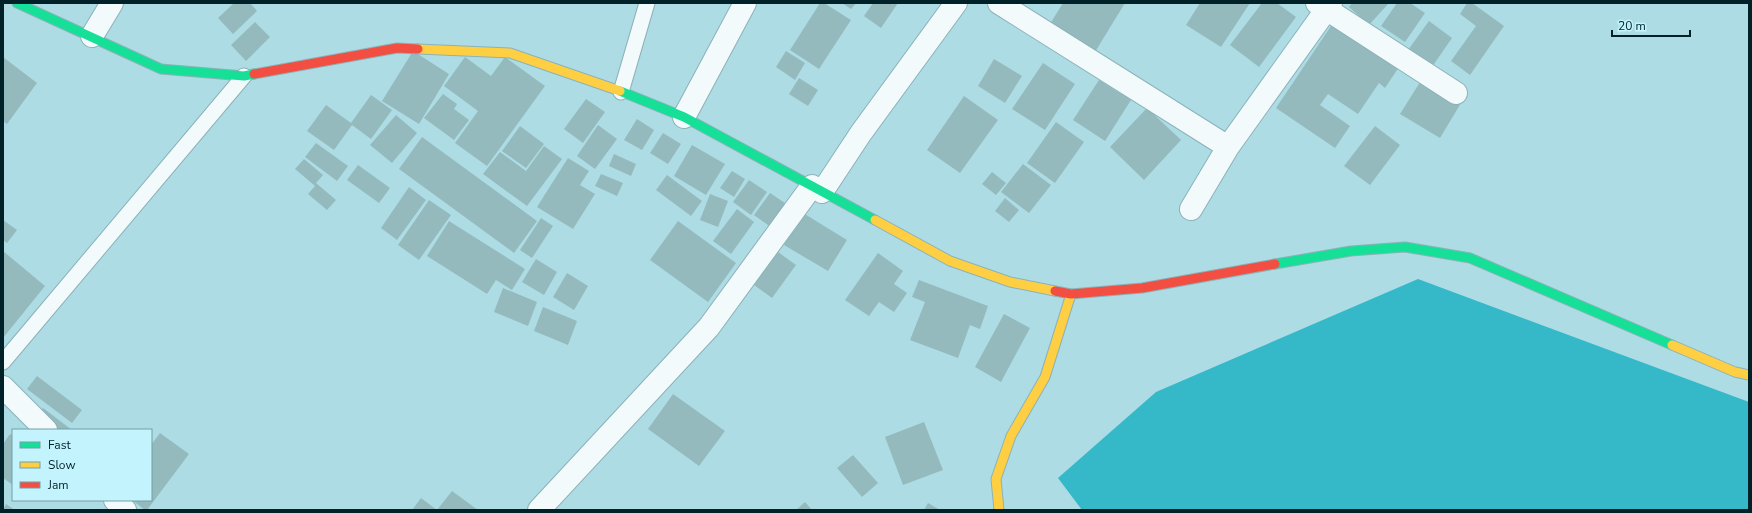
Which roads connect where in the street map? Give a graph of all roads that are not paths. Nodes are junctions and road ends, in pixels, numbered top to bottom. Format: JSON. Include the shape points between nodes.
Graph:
{"nodes":[{"id":1,"x":17,"y":3,"type":"edge"},
{"id":2,"x":112,"y":3,"type":"edge"},
{"id":3,"x":647,"y":3,"type":"edge"},
{"id":4,"x":745,"y":3,"type":"edge"},
{"id":5,"x":956,"y":3,"type":"edge"},
{"id":6,"x":998,"y":3,"type":"edge"},
{"id":7,"x":1325,"y":5,"type":"edge"},
{"id":8,"x":92,"y":36,"type":"junction"},
{"id":9,"x":244,"y":76,"type":"junction"},
{"id":10,"x":621,"y":92,"type":"junction"},
{"id":11,"x":1456,"y":93,"type":"dead end"},
{"id":12,"x":684,"y":117,"type":"junction"},
{"id":13,"x":1228,"y":148,"type":"junction"},
{"id":14,"x":817,"y":189,"type":"junction"},
{"id":15,"x":1191,"y":209,"type":"dead end"},
{"id":16,"x":1071,"y":294,"type":"junction"},
{"id":17,"x":3,"y":362,"type":"edge"},
{"id":18,"x":1749,"y":375,"type":"edge"},
{"id":19,"x":3,"y":387,"type":"edge"},
{"id":20,"x":45,"y":429,"type":"edge"},
{"id":21,"x":116,"y":501,"type":"edge"},
{"id":22,"x":125,"y":510,"type":"edge"},
{"id":23,"x":539,"y":510,"type":"edge"},
{"id":24,"x":999,"y":510,"type":"edge"}],
"edges":[{"from":1,"to":8,"type":"main road"},
{"from":2,"to":8,"type":"street"},
{"from":3,"to":10,"type":"lane"},
{"from":4,"to":12,"type":"street"},
{"from":5,"to":14,"type":"street"},
{"from":6,"to":13,"type":"street"},
{"from":7,"to":11,"type":"street"},
{"from":7,"to":13,"type":"street"},
{"from":8,"to":9,"type":"main road","via":[[161,69]]},
{"from":9,"to":10,"type":"main road","via":[[397,48],[510,53]]},
{"from":9,"to":17,"type":"lane"},
{"from":10,"to":12,"type":"main road"},
{"from":12,"to":14,"type":"main road"},
{"from":13,"to":15,"type":"street"},
{"from":14,"to":16,"type":"main road","via":[[950,261],[1010,282]]},
{"from":14,"to":23,"type":"street","via":[[709,327]]},
{"from":16,"to":18,"type":"main road","via":[[1142,288],[1351,251],[1405,247],[1470,258],[1735,372]]},
{"from":16,"to":24,"type":"main road","via":[[1045,377],[1011,436],[996,479]]},
{"from":19,"to":20,"type":"street"},
{"from":21,"to":22,"type":"street"}]}
